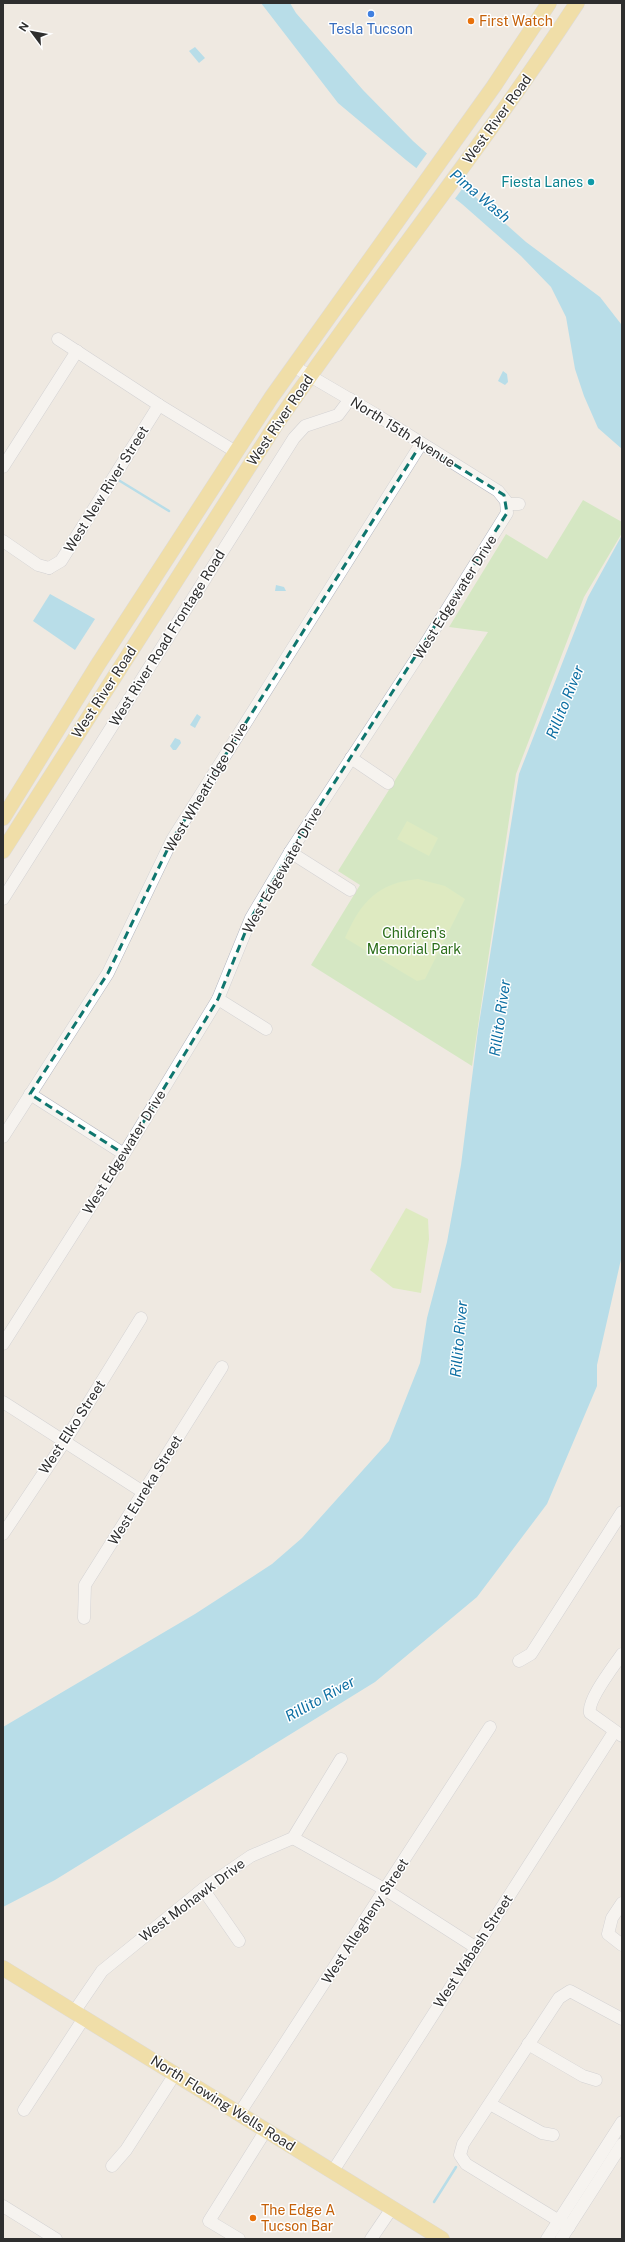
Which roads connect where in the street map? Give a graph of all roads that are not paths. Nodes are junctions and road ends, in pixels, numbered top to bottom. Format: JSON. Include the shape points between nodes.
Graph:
{"nodes":[{"id":1,"x":549,"y":3,"type":"edge"},
{"id":2,"x":577,"y":3,"type":"edge"},
{"id":3,"x":58,"y":339,"type":"dead end"},
{"id":4,"x":77,"y":351,"type":"junction"},
{"id":5,"x":293,"y":366,"type":"junction"},
{"id":6,"x":309,"y":375,"type":"junction"},
{"id":7,"x":350,"y":399,"type":"junction"},
{"id":8,"x":159,"y":405,"type":"junction"},
{"id":9,"x":421,"y":444,"type":"junction"},
{"id":10,"x":236,"y":452,"type":"junction"},
{"id":11,"x":3,"y":467,"type":"edge"},
{"id":12,"x":507,"y":504,"type":"junction"},
{"id":13,"x":520,"y":504,"type":"dead end"},
{"id":14,"x":3,"y":541,"type":"edge"},
{"id":15,"x":350,"y":758,"type":"junction"},
{"id":16,"x":388,"y":782,"type":"dead end"},
{"id":17,"x":3,"y":818,"type":"edge"},
{"id":18,"x":3,"y":851,"type":"edge"},
{"id":19,"x":290,"y":852,"type":"junction"},
{"id":20,"x":350,"y":890,"type":"dead end"},
{"id":21,"x":3,"y":899,"type":"edge"},
{"id":22,"x":218,"y":999,"type":"junction"},
{"id":23,"x":266,"y":1029,"type":"dead end"},
{"id":24,"x":30,"y":1094,"type":"junction"},
{"id":25,"x":3,"y":1137,"type":"edge"},
{"id":26,"x":124,"y":1154,"type":"junction"},
{"id":27,"x":141,"y":1318,"type":"dead end"},
{"id":28,"x":3,"y":1344,"type":"edge"},
{"id":29,"x":222,"y":1366,"type":"dead end"},
{"id":30,"x":3,"y":1402,"type":"edge"},
{"id":31,"x":65,"y":1441,"type":"junction"},
{"id":32,"x":144,"y":1492,"type":"junction"},
{"id":33,"x":622,"y":1512,"type":"edge"},
{"id":34,"x":3,"y":1534,"type":"edge"},
{"id":35,"x":84,"y":1618,"type":"dead end"},
{"id":36,"x":622,"y":1654,"type":"edge"},
{"id":37,"x":519,"y":1661,"type":"dead end"},
{"id":38,"x":490,"y":1727,"type":"dead end"},
{"id":39,"x":618,"y":1734,"type":"edge"},
{"id":40,"x":341,"y":1759,"type":"dead end"},
{"id":41,"x":293,"y":1838,"type":"junction"},
{"id":42,"x":203,"y":1889,"type":"junction"},
{"id":43,"x":386,"y":1890,"type":"junction"},
{"id":44,"x":622,"y":1903,"type":"edge"},
{"id":45,"x":239,"y":1941,"type":"dead end"},
{"id":46,"x":622,"y":1945,"type":"edge"},
{"id":47,"x":475,"y":1947,"type":"junction"},
{"id":48,"x":3,"y":1968,"type":"edge"},
{"id":49,"x":79,"y":2015,"type":"junction"},
{"id":50,"x":622,"y":2019,"type":"edge"},
{"id":51,"x":528,"y":2044,"type":"junction"},
{"id":52,"x":175,"y":2074,"type":"junction"},
{"id":53,"x":596,"y":2080,"type":"dead end"},
{"id":54,"x":490,"y":2104,"type":"junction"},
{"id":55,"x":24,"y":2110,"type":"dead end"},
{"id":56,"x":239,"y":2114,"type":"junction"},
{"id":57,"x":622,"y":2122,"type":"edge"},
{"id":58,"x":266,"y":2130,"type":"junction"},
{"id":59,"x":553,"y":2135,"type":"dead end"},
{"id":60,"x":622,"y":2144,"type":"edge"},
{"id":61,"x":112,"y":2166,"type":"dead end"},
{"id":62,"x":333,"y":2171,"type":"junction"},
{"id":63,"x":3,"y":2206,"type":"edge"},
{"id":64,"x":392,"y":2208,"type":"junction"},
{"id":65,"x":564,"y":2224,"type":"junction"},
{"id":66,"x":56,"y":2239,"type":"edge"},
{"id":67,"x":239,"y":2239,"type":"edge"},
{"id":68,"x":371,"y":2239,"type":"edge"},
{"id":69,"x":442,"y":2239,"type":"edge"},
{"id":70,"x":547,"y":2239,"type":"edge"},
{"id":71,"x":561,"y":2239,"type":"edge"}],
"edges":[{"from":1,"to":5,"type":"main road","name":"West River Road","via":[[446,153]]},
{"from":2,"to":6,"type":"main road","name":"West River Road","via":[[513,99]]},
{"from":3,"to":4,"type":"street"},
{"from":4,"to":8,"type":"street"},
{"from":4,"to":11,"type":"street"},
{"from":5,"to":6,"type":"street","name":"North 15th Avenue"},
{"from":5,"to":10,"type":"main road","name":"West River Road"},
{"from":6,"to":7,"type":"street","name":"North 15th Avenue"},
{"from":6,"to":18,"type":"main road","name":"West River Road"},
{"from":7,"to":9,"type":"street","name":"North 15th Avenue"},
{"from":7,"to":21,"type":"street","name":"West River Road Frontage Road","via":[[338,415],[306,426],[294,438]]},
{"from":8,"to":10,"type":"street"},
{"from":8,"to":14,"type":"street","name":"West New River Street","via":[[61,561],[50,571]]},
{"from":9,"to":12,"type":"street","name":"North 15th Avenue","via":[[498,491],[504,496]]},
{"from":9,"to":24,"type":"street","name":"West Wheatridge Drive","via":[[172,840],[108,973]]},
{"from":10,"to":17,"type":"main road","name":"West River Road","via":[[64,717]]},
{"from":12,"to":13,"type":"street"},
{"from":12,"to":15,"type":"street","name":"West Edgewater Drive","via":[[502,523]]},
{"from":15,"to":16,"type":"street"},
{"from":15,"to":19,"type":"street","name":"West Edgewater Drive"},
{"from":19,"to":20,"type":"street"},
{"from":19,"to":22,"type":"street","name":"West Edgewater Drive","via":[[251,918]]},
{"from":22,"to":23,"type":"street"},
{"from":22,"to":26,"type":"street","name":"West Edgewater Drive"},
{"from":24,"to":25,"type":"street","name":"West Wheatridge Drive"},
{"from":24,"to":26,"type":"street"},
{"from":26,"to":28,"type":"street","name":"West Edgewater Drive"},
{"from":27,"to":31,"type":"street","name":"West Elko Street"},
{"from":29,"to":32,"type":"street","name":"West Eureka Street"},
{"from":30,"to":31,"type":"street"},
{"from":31,"to":32,"type":"street"},
{"from":31,"to":34,"type":"street","name":"West Elko Street"},
{"from":32,"to":35,"type":"street","name":"West Eureka Street","via":[[85,1585]]},
{"from":33,"to":37,"type":"street","via":[[531,1654]]},
{"from":36,"to":39,"type":"street","via":[[592,1699],[589,1709],[590,1713]]},
{"from":38,"to":43,"type":"street","name":"West Allegheny Street"},
{"from":39,"to":47,"type":"street","name":"West Wabash Street"},
{"from":40,"to":41,"type":"street"},
{"from":41,"to":42,"type":"street","name":"West Mohawk Drive","via":[[251,1856]]},
{"from":41,"to":43,"type":"street"},
{"from":42,"to":45,"type":"street"},
{"from":42,"to":49,"type":"street","name":"West Mohawk Drive","via":[[102,1971]]},
{"from":43,"to":47,"type":"street"},
{"from":43,"to":56,"type":"street","name":"West Allegheny Street"},
{"from":44,"to":46,"type":"street","via":[[612,1918],[608,1934]]},
{"from":47,"to":62,"type":"street","name":"West Wabash Street"},
{"from":48,"to":49,"type":"main road","name":"North Flowing Wells Road"},
{"from":49,"to":52,"type":"main road","name":"North Flowing Wells Road"},
{"from":49,"to":55,"type":"street","name":"West Mohawk Drive"},
{"from":50,"to":51,"type":"street","via":[[576,1993],[565,1992],[558,1998]]},
{"from":51,"to":53,"type":"street","via":[[583,2076]]},
{"from":51,"to":54,"type":"street"},
{"from":52,"to":56,"type":"main road","name":"North Flowing Wells Road"},
{"from":52,"to":61,"type":"street","via":[[126,2150]]},
{"from":54,"to":59,"type":"street","via":[[542,2133]]},
{"from":54,"to":65,"type":"street","via":[[463,2144],[460,2156],[466,2164]]},
{"from":56,"to":58,"type":"main road","name":"North Flowing Wells Road"},
{"from":57,"to":65,"type":"street"},
{"from":58,"to":62,"type":"main road","name":"North Flowing Wells Road"},
{"from":58,"to":67,"type":"street","via":[[209,2221]]},
{"from":60,"to":65,"type":"street"},
{"from":62,"to":64,"type":"main road","name":"North Flowing Wells Road"},
{"from":63,"to":66,"type":"street"},
{"from":64,"to":68,"type":"street"},
{"from":64,"to":69,"type":"main road","name":"North Flowing Wells Road"},
{"from":65,"to":70,"type":"street"},
{"from":65,"to":71,"type":"street"}]}
